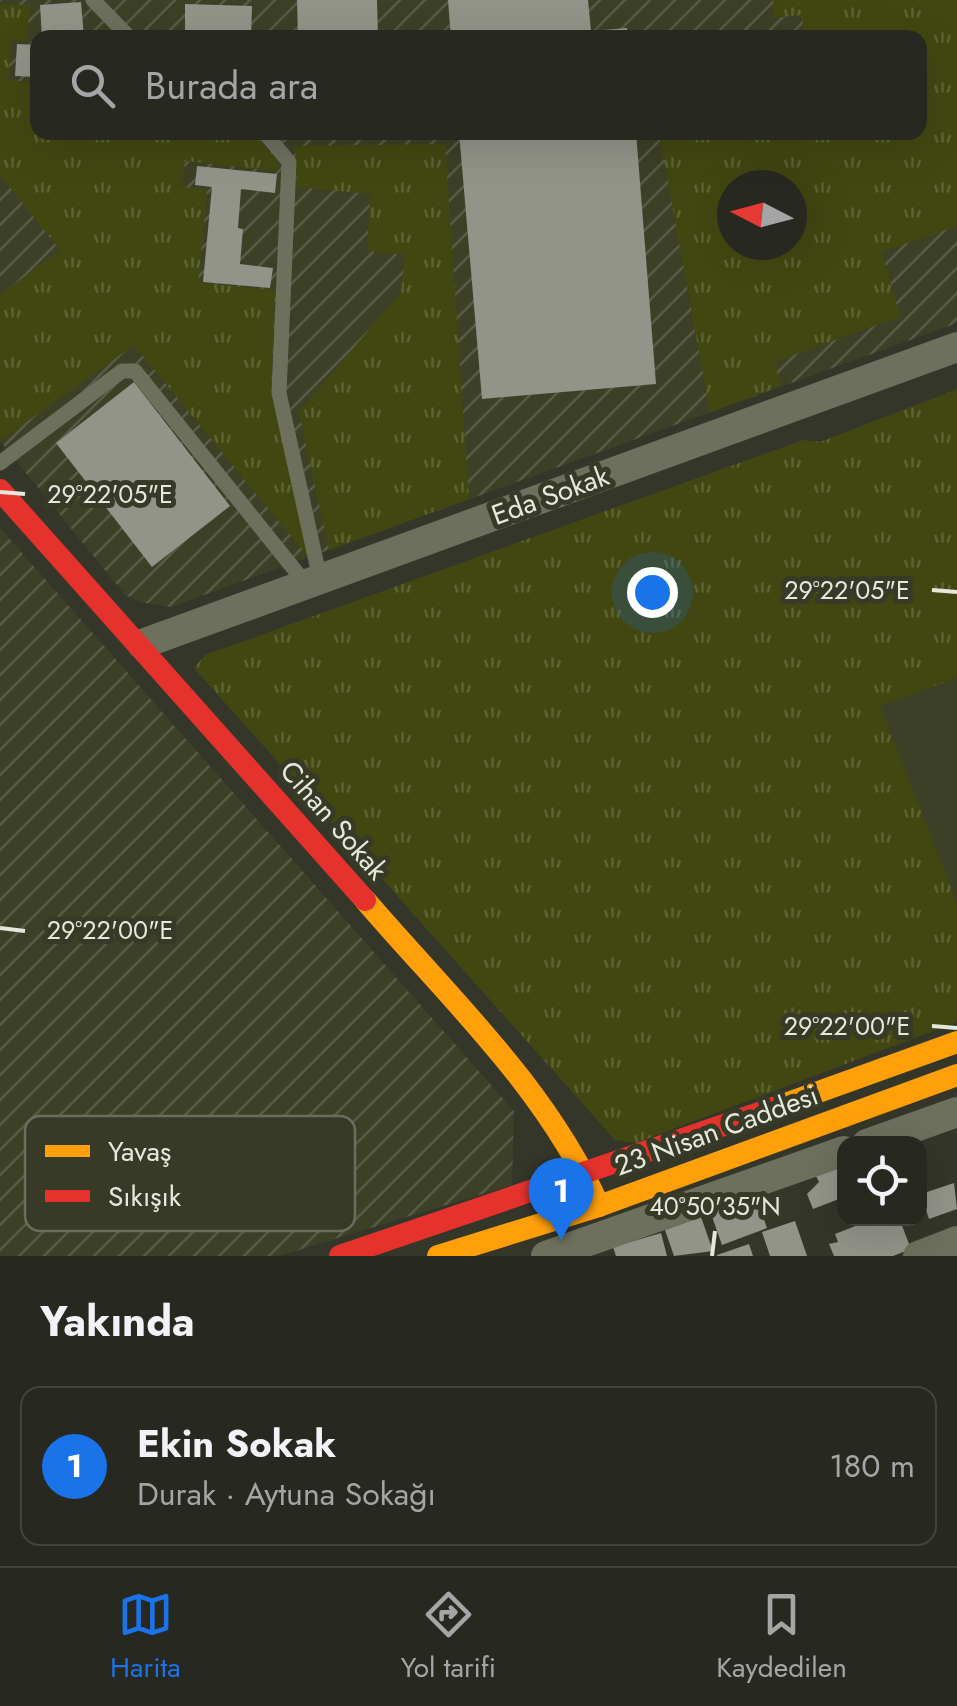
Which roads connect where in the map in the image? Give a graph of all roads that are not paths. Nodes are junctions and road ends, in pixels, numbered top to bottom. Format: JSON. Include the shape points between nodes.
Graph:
{"nodes":[{"id":1,"x":93,"y":0,"type":"edge"},
{"id":2,"x":122,"y":30,"type":"edge"},
{"id":3,"x":271,"y":140,"type":"edge"},
{"id":4,"x":957,"y":347,"type":"edge"},
{"id":5,"x":0,"y":463,"type":"edge"},
{"id":6,"x":0,"y":490,"type":"edge"},
{"id":7,"x":313,"y":581,"type":"junction"},
{"id":8,"x":142,"y":644,"type":"junction"},
{"id":9,"x":957,"y":1042,"type":"edge"},
{"id":10,"x":957,"y":1075,"type":"edge"},
{"id":11,"x":957,"y":1112,"type":"edge"},
{"id":12,"x":890,"y":1136,"type":"edge"},
{"id":13,"x":837,"y":1154,"type":"edge"},
{"id":14,"x":587,"y":1175,"type":"junction"},
{"id":15,"x":599,"y":1206,"type":"junction"},
{"id":16,"x":957,"y":1241,"type":"edge"},
{"id":17,"x":563,"y":1253,"type":"edge"},
{"id":18,"x":340,"y":1256,"type":"edge"},
{"id":19,"x":438,"y":1256,"type":"edge"},
{"id":20,"x":918,"y":1256,"type":"edge"}],
"edges":[{"from":1,"to":2,"type":"lane"},
{"from":3,"to":7,"type":"lane","via":[[289,162],[279,393]]},
{"from":4,"to":7,"type":"street","name":"Eda Sokak"},
{"from":5,"to":7,"type":"lane","via":[[122,371],[135,371]]},
{"from":6,"to":8,"type":"street","name":"Cihan Sokak"},
{"from":7,"to":8,"type":"street","name":"Eda Sokak"},
{"from":8,"to":14,"type":"street","name":"Cihan Sokak","via":[[528,1089]]},
{"from":9,"to":14,"type":"street","name":"23 Nisan Caddesi"},
{"from":10,"to":15,"type":"street","name":"23 Nisan Caddesi"},
{"from":11,"to":12,"type":"street"},
{"from":13,"to":17,"type":"street"},
{"from":14,"to":15,"type":"street","name":"Cihan Sokak"},
{"from":14,"to":18,"type":"street","name":"23 Nisan Caddesi"},
{"from":15,"to":19,"type":"street","name":"23 Nisan Caddesi"},
{"from":16,"to":20,"type":"street"}]}
